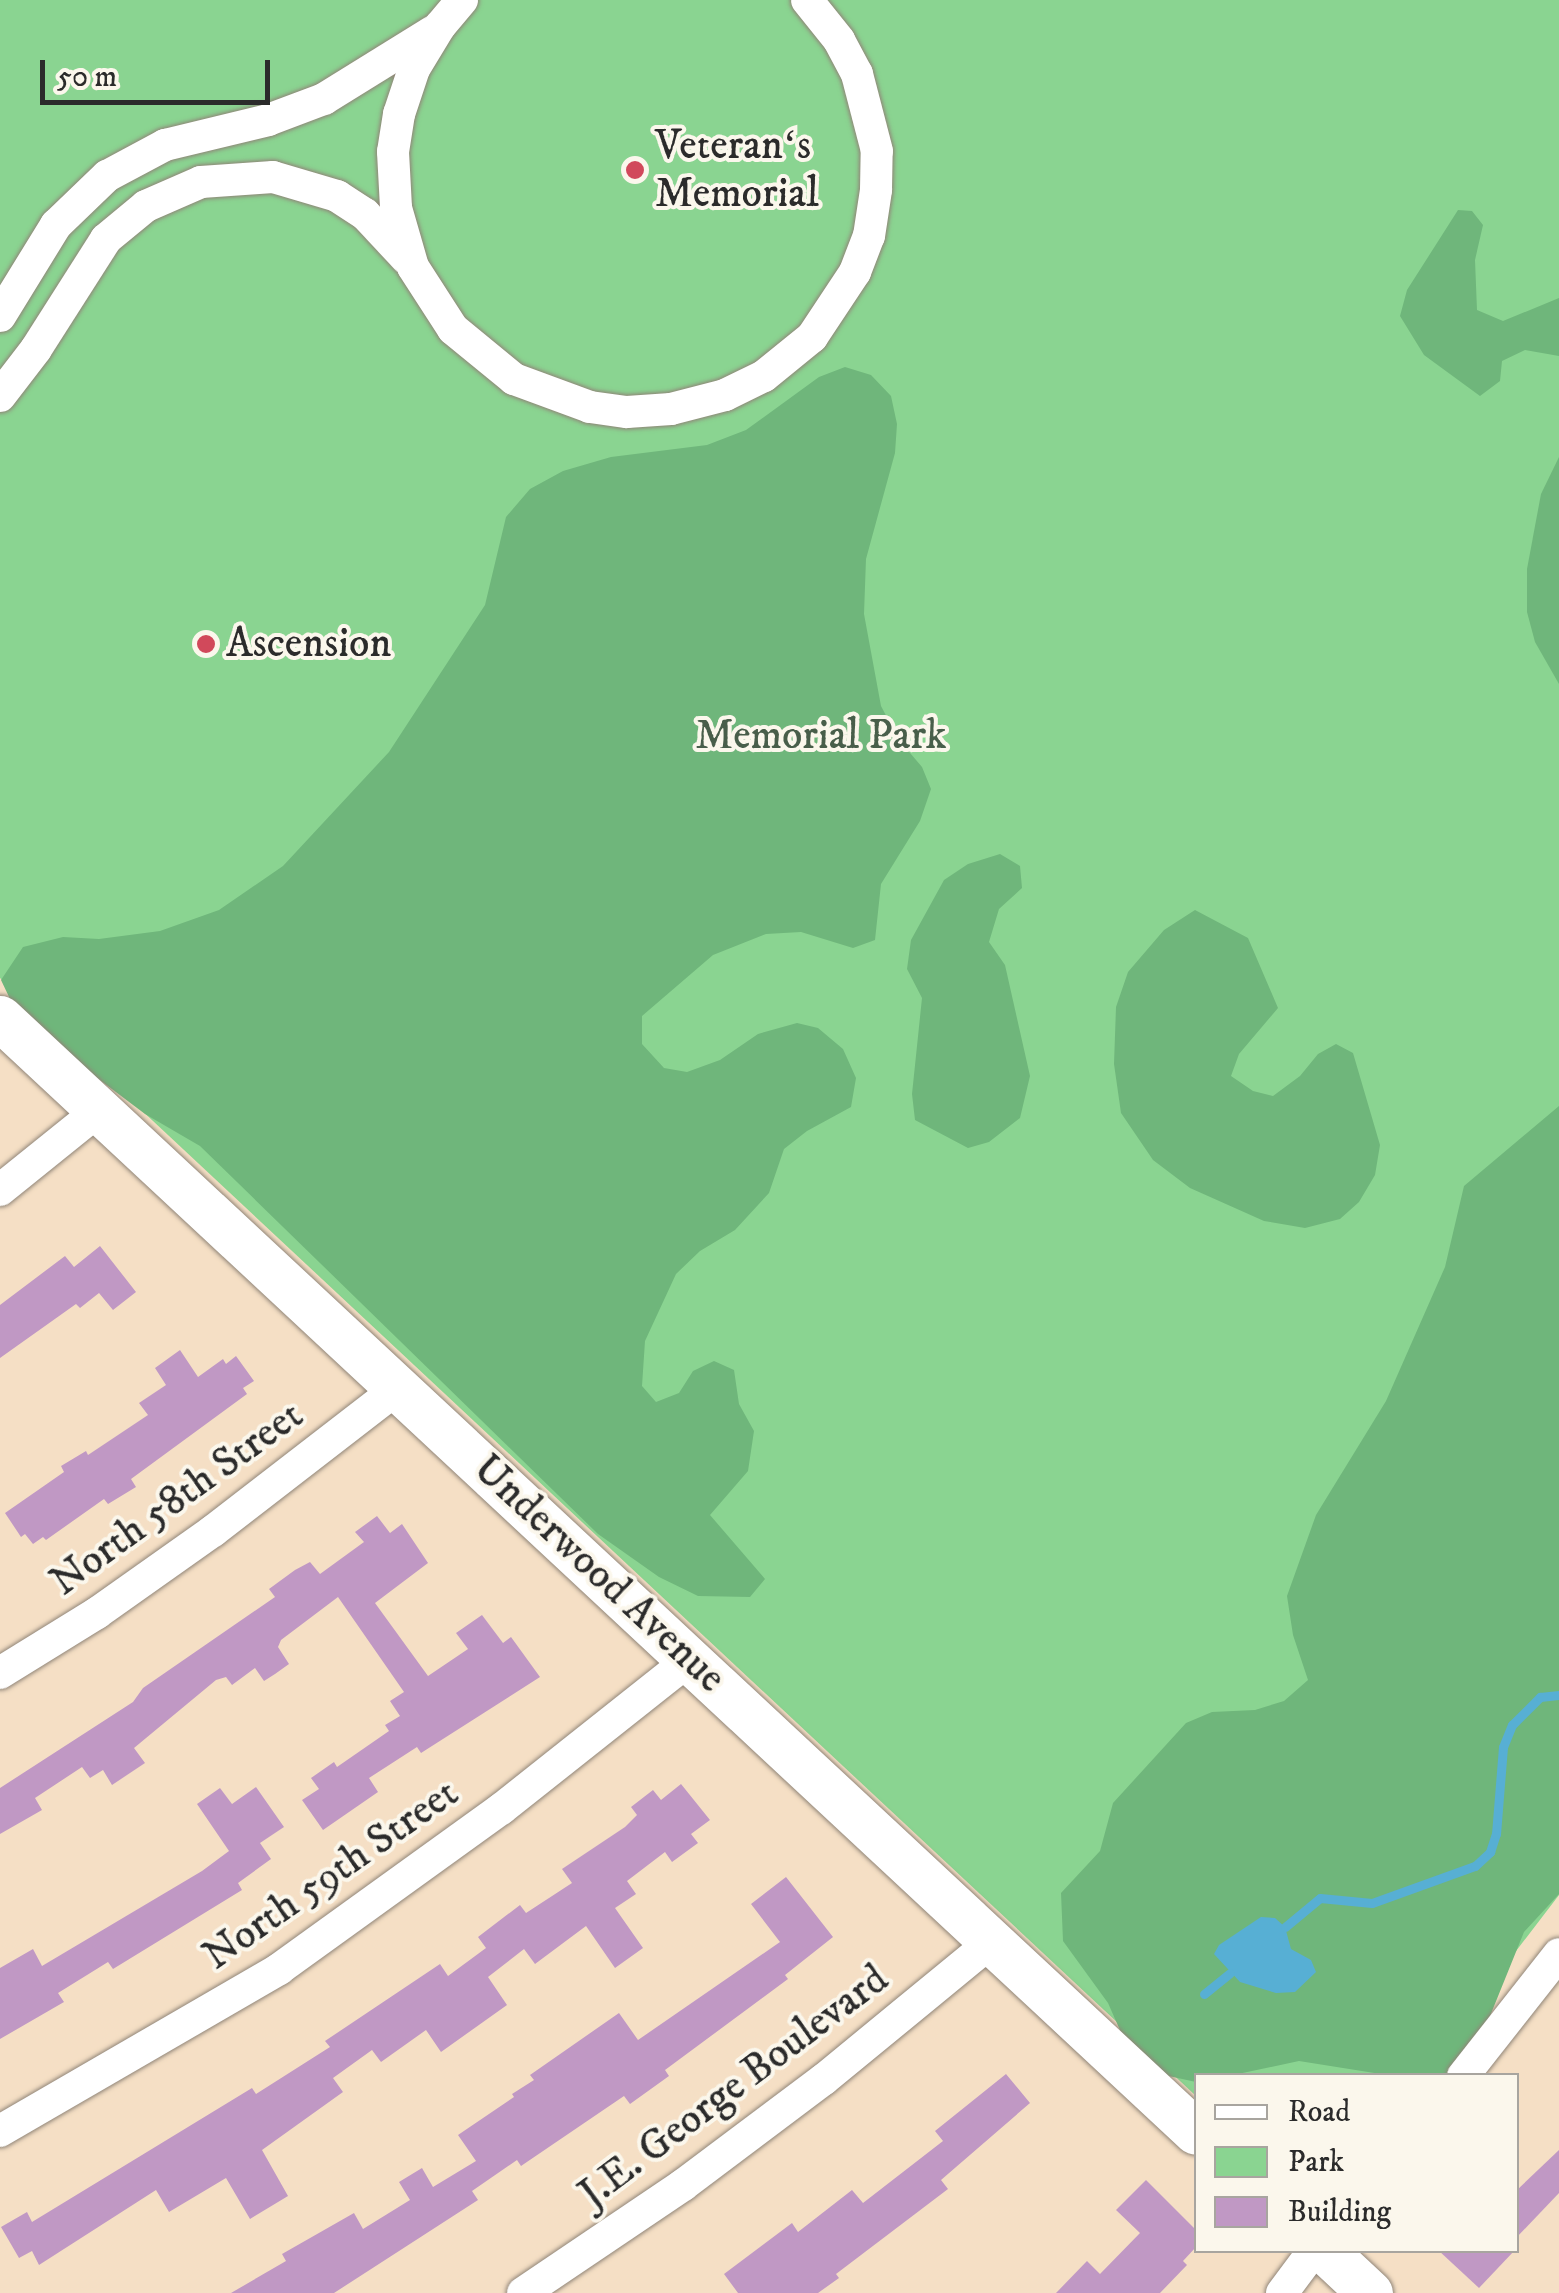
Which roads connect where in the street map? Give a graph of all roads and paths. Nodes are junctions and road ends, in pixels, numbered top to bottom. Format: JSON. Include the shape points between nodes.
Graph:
{"nodes":[{"id":1,"x":462,"y":0,"type":"edge"},
{"id":2,"x":806,"y":0,"type":"edge"},
{"id":3,"x":440,"y":26,"type":"junction"},
{"id":4,"x":413,"y":266,"type":"junction"},
{"id":5,"x":0,"y":316,"type":"edge"},
{"id":6,"x":0,"y":396,"type":"edge"},
{"id":7,"x":0,"y":1018,"type":"edge"},
{"id":8,"x":99,"y":1110,"type":"junction"},
{"id":9,"x":0,"y":1190,"type":"edge"},
{"id":10,"x":398,"y":1387,"type":"junction"},
{"id":11,"x":690,"y":1660,"type":"junction"},
{"id":12,"x":0,"y":1674,"type":"edge"},
{"id":13,"x":991,"y":1942,"type":"junction"},
{"id":14,"x":1559,"y":1954,"type":"edge"},
{"id":15,"x":1466,"y":2073,"type":"edge"},
{"id":16,"x":1194,"y":2130,"type":"edge"},
{"id":17,"x":0,"y":2132,"type":"edge"},
{"id":18,"x":1312,"y":2253,"type":"edge"},
{"id":19,"x":1327,"y":2253,"type":"edge"},
{"id":20,"x":523,"y":2293,"type":"edge"},
{"id":21,"x":1282,"y":2293,"type":"edge"},
{"id":22,"x":1370,"y":2293,"type":"edge"}],
"edges":[{"from":1,"to":3,"type":"street"},
{"from":2,"to":4,"type":"street","via":[[839,40],[865,95],[876,190],[868,236],[836,306],[764,376],[671,410],[628,412],[548,396],[474,351]]},
{"from":3,"to":4,"type":"street","via":[[414,69],[393,152],[396,208]]},
{"from":3,"to":5,"type":"street","via":[[324,99],[165,145],[107,176],[56,225]]},
{"from":4,"to":6,"type":"street","via":[[365,214],[337,196],[273,177],[201,182],[146,206],[106,238]]},
{"from":7,"to":8,"type":"main road","name":"Underwood Avenue"},
{"from":8,"to":9,"type":"street"},
{"from":8,"to":10,"type":"main road","name":"Underwood Avenue"},
{"from":10,"to":11,"type":"main road","name":"Underwood Avenue"},
{"from":10,"to":12,"type":"street","name":"North 58th Street","via":[[214,1532]]},
{"from":11,"to":13,"type":"main road","name":"Underwood Avenue"},
{"from":11,"to":17,"type":"street","name":"North 59th Street","via":[[501,1810],[293,1959]]},
{"from":13,"to":16,"type":"main road","name":"Underwood Avenue"},
{"from":13,"to":20,"type":"street","name":"J.E. George Boulevard","via":[[714,2162]]},
{"from":14,"to":15,"type":"street"},
{"from":18,"to":21,"type":"street"},
{"from":19,"to":22,"type":"main road"}]}
